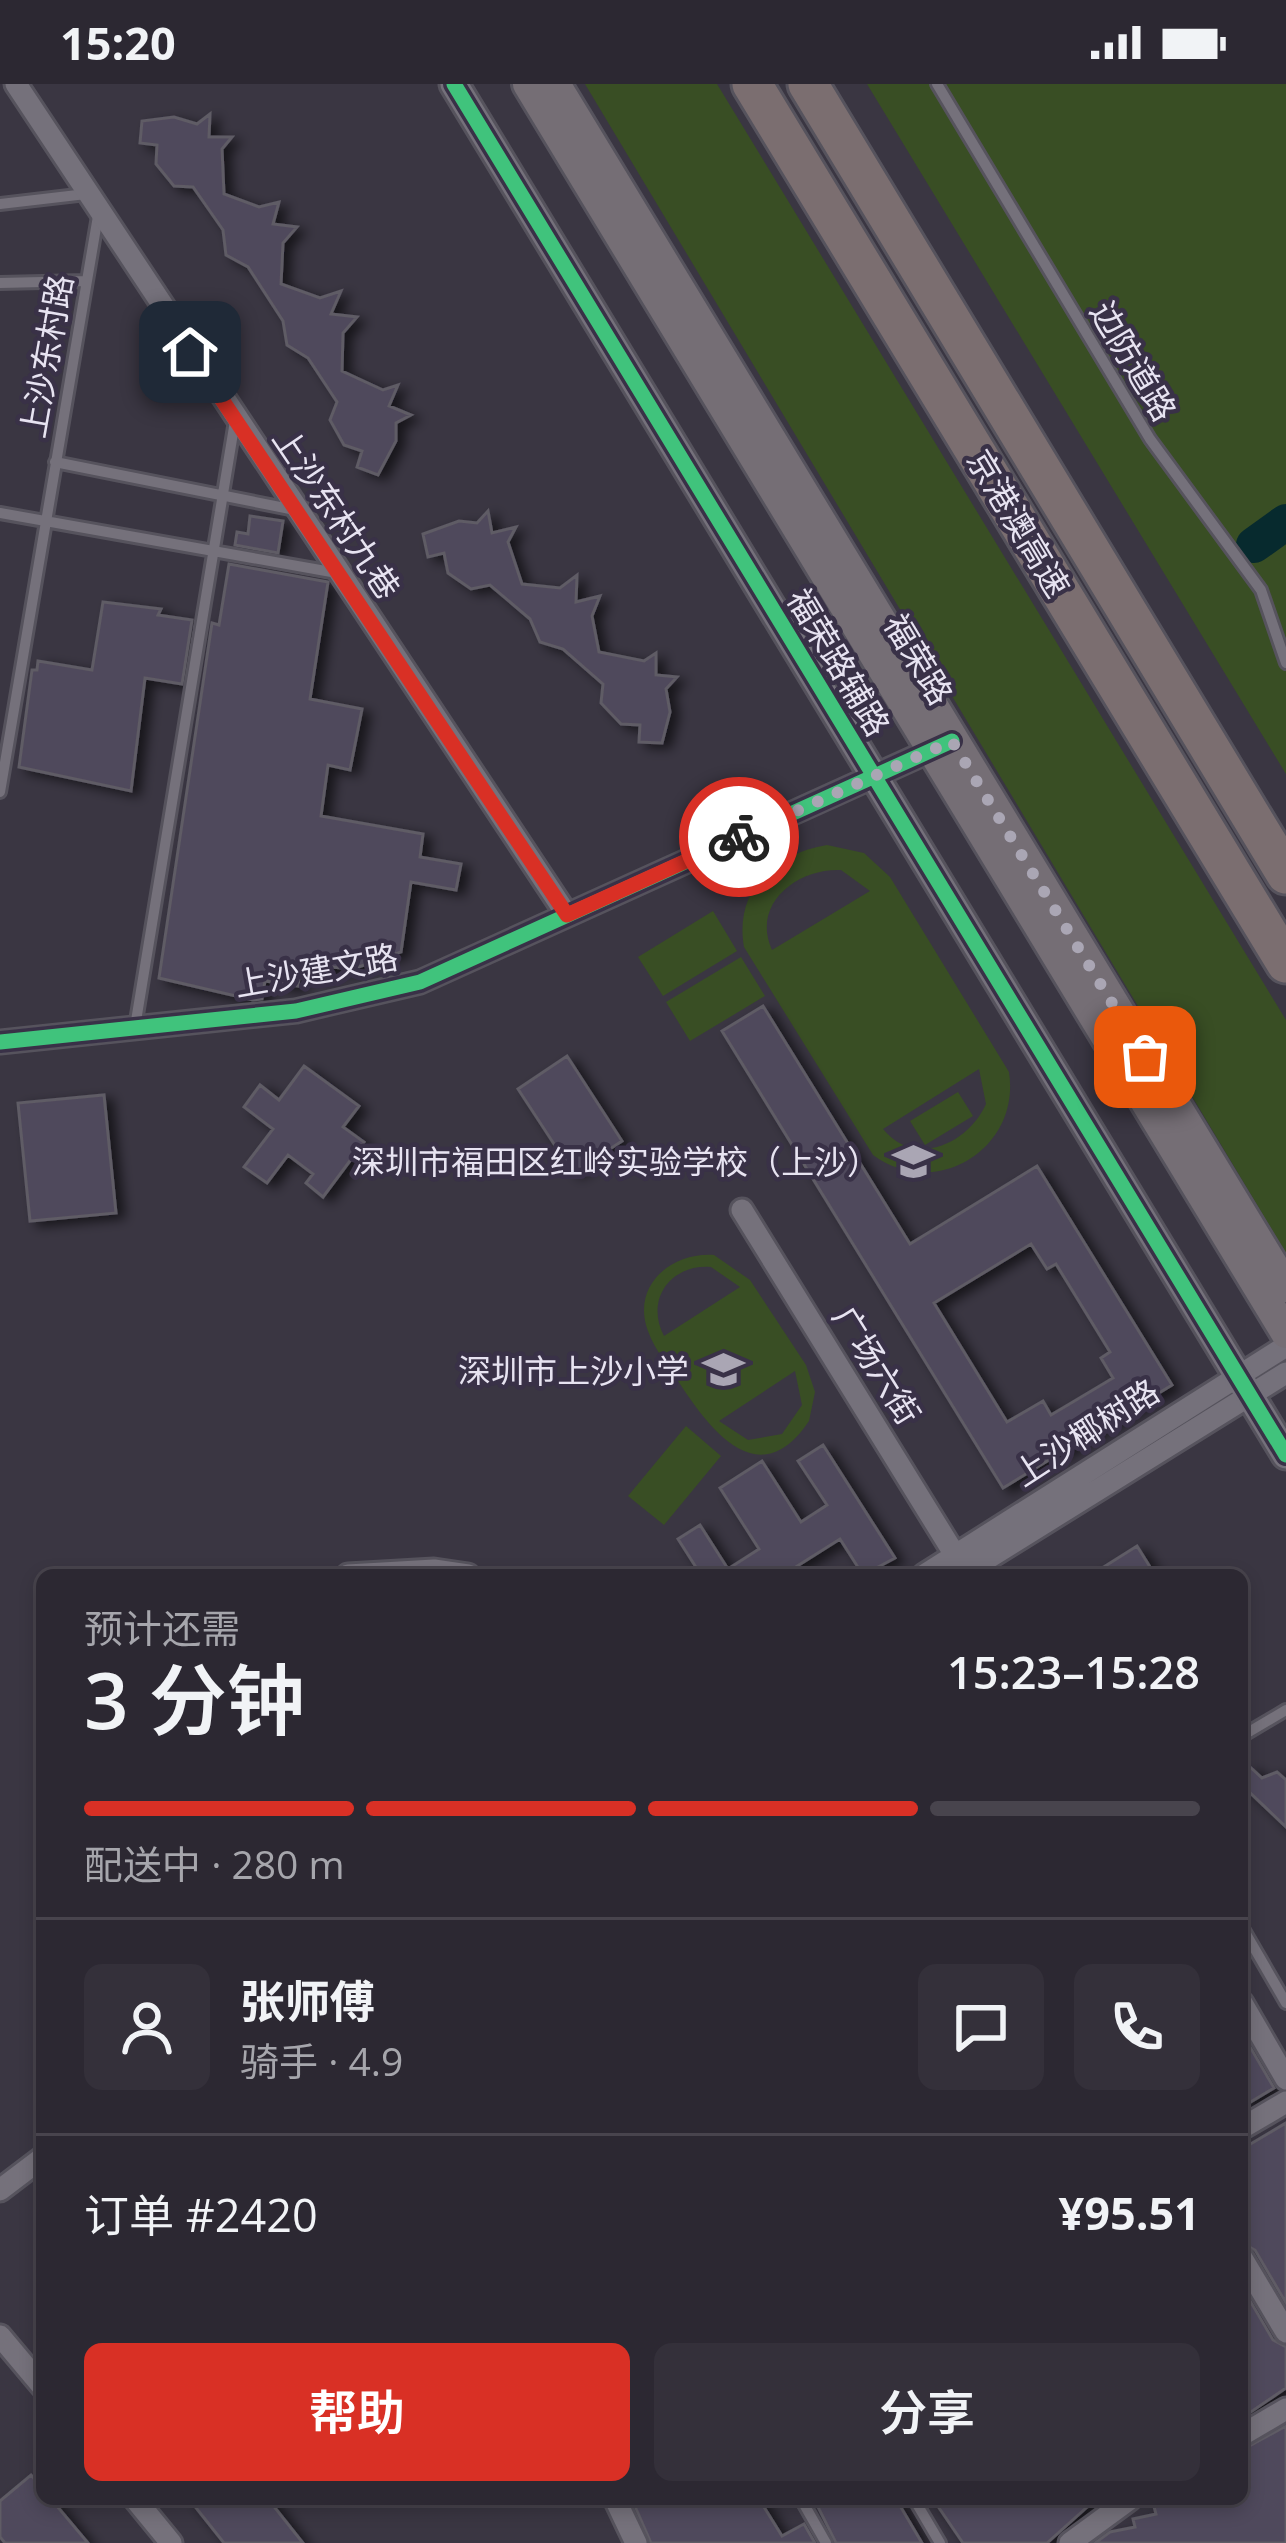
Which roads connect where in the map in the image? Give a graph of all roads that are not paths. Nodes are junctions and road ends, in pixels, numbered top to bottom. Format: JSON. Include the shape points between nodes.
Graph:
{"nodes":[{"id":1,"x":16,"y":84,"type":"edge"},
{"id":2,"x":454,"y":84,"type":"edge"},
{"id":3,"x":474,"y":84,"type":"edge"},
{"id":4,"x":528,"y":84,"type":"edge"},
{"id":5,"x":555,"y":84,"type":"edge"},
{"id":6,"x":752,"y":84,"type":"edge"},
{"id":7,"x":808,"y":84,"type":"edge"},
{"id":8,"x":937,"y":84,"type":"edge"},
{"id":9,"x":472,"y":114,"type":"junction"},
{"id":10,"x":0,"y":204,"type":"edge"},
{"id":11,"x":92,"y":204,"type":"junction"},
{"id":12,"x":85,"y":281,"type":"junction"},
{"id":13,"x":0,"y":284,"type":"edge"},
{"id":14,"x":236,"y":421,"type":"junction"},
{"id":15,"x":55,"y":462,"type":"junction"},
{"id":16,"x":223,"y":496,"type":"junction"},
{"id":17,"x":295,"y":510,"type":"junction"},
{"id":18,"x":0,"y":513,"type":"edge"},
{"id":19,"x":45,"y":521,"type":"junction"},
{"id":20,"x":214,"y":551,"type":"junction"},
{"id":21,"x":337,"y":573,"type":"junction"},
{"id":22,"x":1286,"y":663,"type":"edge"},
{"id":23,"x":942,"y":745,"type":"junction"},
{"id":24,"x":873,"y":776,"type":"junction"},
{"id":25,"x":0,"y":792,"type":"edge"},
{"id":26,"x":1286,"y":874,"type":"edge"},
{"id":27,"x":567,"y":915,"type":"junction"},
{"id":28,"x":1286,"y":963,"type":"edge"},
{"id":29,"x":135,"y":1027,"type":"junction"},
{"id":30,"x":0,"y":1042,"type":"edge"},
{"id":31,"x":742,"y":1210,"type":"dead end"},
{"id":32,"x":1286,"y":1288,"type":"edge"},
{"id":33,"x":1286,"y":1333,"type":"edge"},
{"id":34,"x":1286,"y":1346,"type":"edge"},
{"id":35,"x":1286,"y":1373,"type":"edge"},
{"id":36,"x":1244,"y":1385,"type":"junction"},
{"id":37,"x":1286,"y":1455,"type":"edge"},
{"id":38,"x":958,"y":1565,"type":"edge"},
{"id":39,"x":987,"y":1568,"type":"edge"},
{"id":40,"x":1286,"y":1710,"type":"edge"},
{"id":41,"x":1248,"y":1732,"type":"edge"},
{"id":42,"x":1248,"y":1938,"type":"edge"},
{"id":43,"x":1286,"y":2003,"type":"edge"},
{"id":44,"x":1248,"y":2013,"type":"edge"},
{"id":45,"x":1286,"y":2079,"type":"edge"},
{"id":46,"x":1286,"y":2102,"type":"edge"},
{"id":47,"x":1248,"y":2124,"type":"edge"},
{"id":48,"x":36,"y":2163,"type":"edge"},
{"id":49,"x":0,"y":2190,"type":"edge"},
{"id":50,"x":1248,"y":2268,"type":"edge"},
{"id":51,"x":1286,"y":2332,"type":"edge"},
{"id":52,"x":0,"y":2336,"type":"edge"},
{"id":53,"x":36,"y":2379,"type":"edge"},
{"id":54,"x":1286,"y":2409,"type":"edge"},
{"id":55,"x":1248,"y":2431,"type":"edge"},
{"id":56,"x":140,"y":2505,"type":"edge"},
{"id":57,"x":619,"y":2505,"type":"edge"},
{"id":58,"x":804,"y":2505,"type":"edge"},
{"id":59,"x":918,"y":2505,"type":"edge"},
{"id":60,"x":1122,"y":2505,"type":"edge"},
{"id":61,"x":171,"y":2543,"type":"edge"},
{"id":62,"x":636,"y":2543,"type":"edge"},
{"id":63,"x":826,"y":2543,"type":"edge"},
{"id":64,"x":940,"y":2543,"type":"edge"},
{"id":65,"x":1070,"y":2543,"type":"edge"}],
"edges":[{"from":1,"to":11,"type":"street","name":"上沙东村九巷"},
{"from":2,"to":9,"type":"street","name":"福荣路辅路"},
{"from":3,"to":9,"type":"street"},
{"from":4,"to":23,"type":"main road","name":"福荣路"},
{"from":5,"to":23,"type":"main road","name":"福荣路"},
{"from":6,"to":28,"type":"highway","name":"京港澳高速"},
{"from":7,"to":26,"type":"highway","name":"京港澳高速"},
{"from":8,"to":22,"type":"lane","name":"边防道路","via":[[1150,440],[1261,590]]},
{"from":9,"to":24,"type":"street","name":"福荣路辅路"},
{"from":10,"to":11,"type":"lane"},
{"from":11,"to":12,"type":"lane","name":"上沙东村路"},
{"from":11,"to":14,"type":"street","name":"上沙东村九巷"},
{"from":12,"to":13,"type":"lane"},
{"from":12,"to":15,"type":"lane","name":"上沙东村路"},
{"from":14,"to":16,"type":"lane"},
{"from":14,"to":17,"type":"street","name":"上沙东村九巷"},
{"from":15,"to":16,"type":"lane"},
{"from":15,"to":19,"type":"lane","name":"上沙东村路"},
{"from":16,"to":17,"type":"lane"},
{"from":16,"to":20,"type":"lane"},
{"from":17,"to":21,"type":"street","name":"上沙东村九巷"},
{"from":18,"to":19,"type":"lane"},
{"from":19,"to":20,"type":"lane"},
{"from":19,"to":25,"type":"lane","name":"上沙东村路"},
{"from":20,"to":21,"type":"lane"},
{"from":20,"to":29,"type":"lane"},
{"from":21,"to":27,"type":"street","name":"上沙东村九巷"},
{"from":23,"to":24,"type":"street","name":"上沙建文路"},
{"from":23,"to":32,"type":"main road","name":"福荣路"},
{"from":23,"to":33,"type":"main road","name":"福荣路"},
{"from":24,"to":27,"type":"street","name":"上沙建文路"},
{"from":24,"to":36,"type":"street","name":"福荣路辅路"},
{"from":27,"to":29,"type":"street","name":"上沙建文路","via":[[380,994]]},
{"from":29,"to":30,"type":"street","name":"上沙建文路"},
{"from":31,"to":38,"type":"street","name":"广场六街"},
{"from":34,"to":36,"type":"street","name":"上沙椰树路"},
{"from":35,"to":36,"type":"street","name":"上沙椰树路"},
{"from":36,"to":37,"type":"street","name":"福荣路辅路"},
{"from":36,"to":38,"type":"street","name":"上沙椰树路"},
{"from":36,"to":39,"type":"street","name":"上沙椰树路"},
{"from":38,"to":39,"type":"street","name":"上沙椰树路"},
{"from":40,"to":41,"type":"lane"},
{"from":42,"to":43,"type":"lane"},
{"from":44,"to":45,"type":"street"},
{"from":46,"to":47,"type":"street"},
{"from":48,"to":49,"type":"street"},
{"from":50,"to":51,"type":"street"},
{"from":52,"to":53,"type":"street"},
{"from":54,"to":55,"type":"street"},
{"from":56,"to":61,"type":"street"},
{"from":57,"to":62,"type":"street"},
{"from":58,"to":63,"type":"lane"},
{"from":59,"to":64,"type":"lane"},
{"from":60,"to":65,"type":"street"}]}
